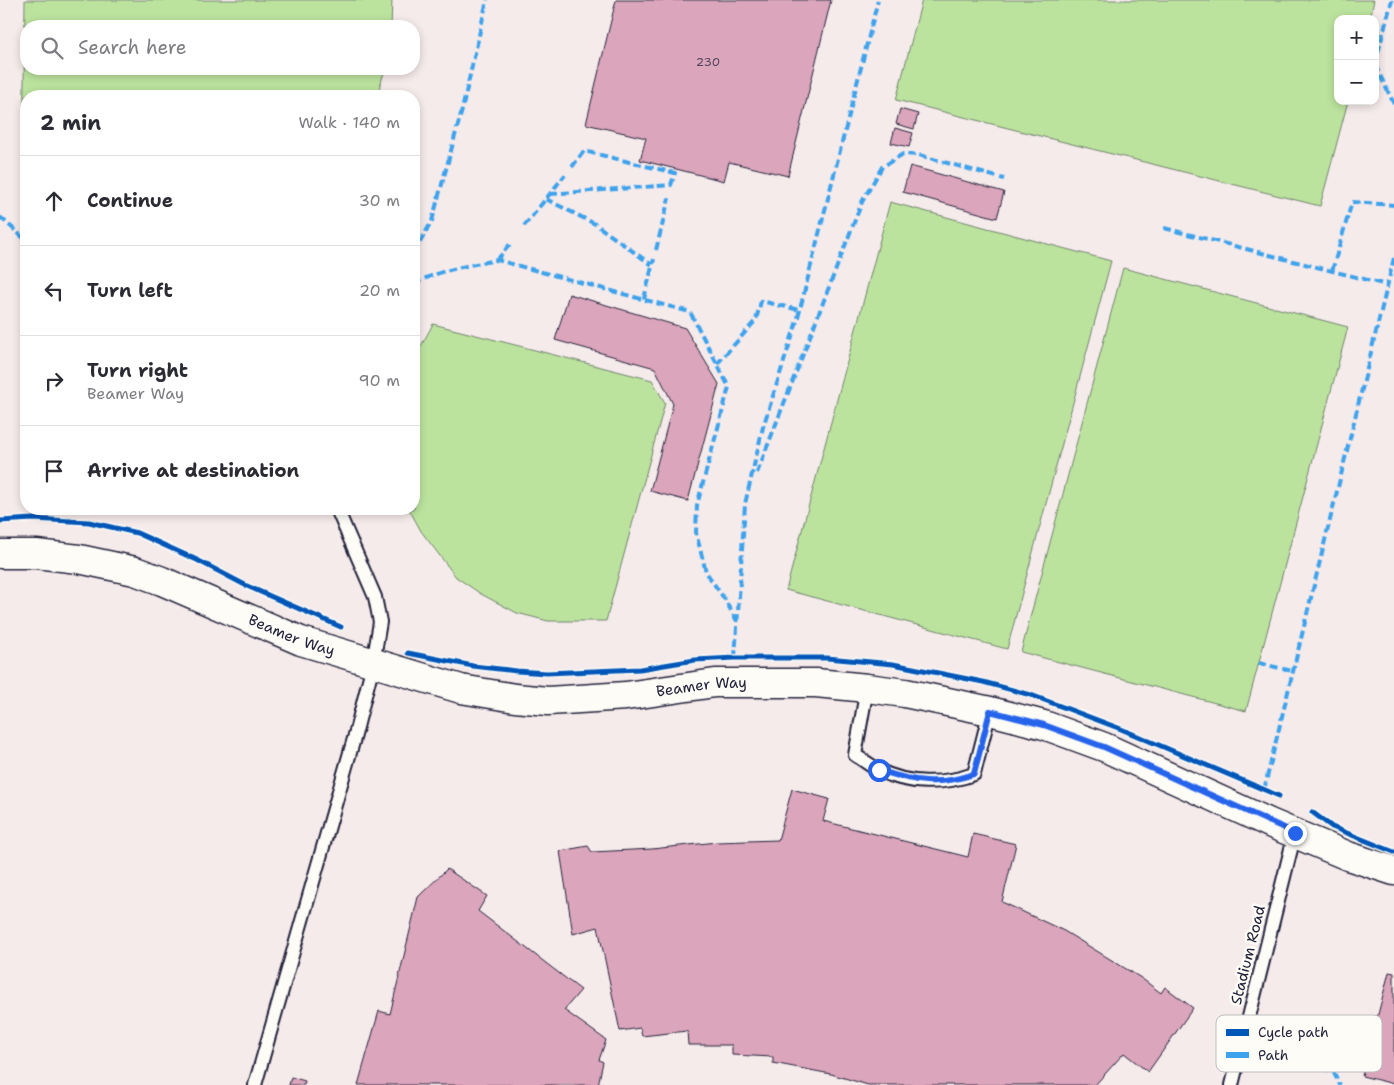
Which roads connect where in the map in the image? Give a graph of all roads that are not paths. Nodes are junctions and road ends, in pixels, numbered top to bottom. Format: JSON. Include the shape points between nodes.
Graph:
{"nodes":[{"id":1,"x":340,"y":515,"type":"edge"},
{"id":2,"x":0,"y":554,"type":"edge"},
{"id":3,"x":373,"y":664,"type":"junction"},
{"id":4,"x":867,"y":688,"type":"junction"},
{"id":5,"x":990,"y":711,"type":"junction"},
{"id":6,"x":1295,"y":833,"type":"junction"},
{"id":7,"x":1394,"y":871,"type":"edge"},
{"id":8,"x":1250,"y":1015,"type":"edge"},
{"id":9,"x":1235,"y":1072,"type":"edge"},
{"id":10,"x":255,"y":1085,"type":"edge"},
{"id":11,"x":1232,"y":1085,"type":"edge"}],
"edges":[{"from":1,"to":3,"type":"lane","via":[[375,597],[380,622]]},
{"from":2,"to":3,"type":"main road","name":"Beamer Way","via":[[79,558],[135,571],[301,641]]},
{"from":3,"to":4,"type":"main road","name":"Beamer Way","via":[[461,689],[548,701],[626,696],[715,683],[816,683]]},
{"from":3,"to":10,"type":"lane"},
{"from":4,"to":5,"type":"main road","name":"Beamer Way"},
{"from":4,"to":5,"type":"lane","via":[[855,755],[879,770],[907,779],[924,782],[957,780],[974,774]]},
{"from":5,"to":6,"type":"main road","name":"Beamer Way","via":[[1044,725],[1104,747]]},
{"from":6,"to":7,"type":"main road","name":"Beamer Way"},
{"from":6,"to":8,"type":"lane","name":"Stadium Road"},
{"from":9,"to":11,"type":"lane","name":"Stadium Road"}]}
